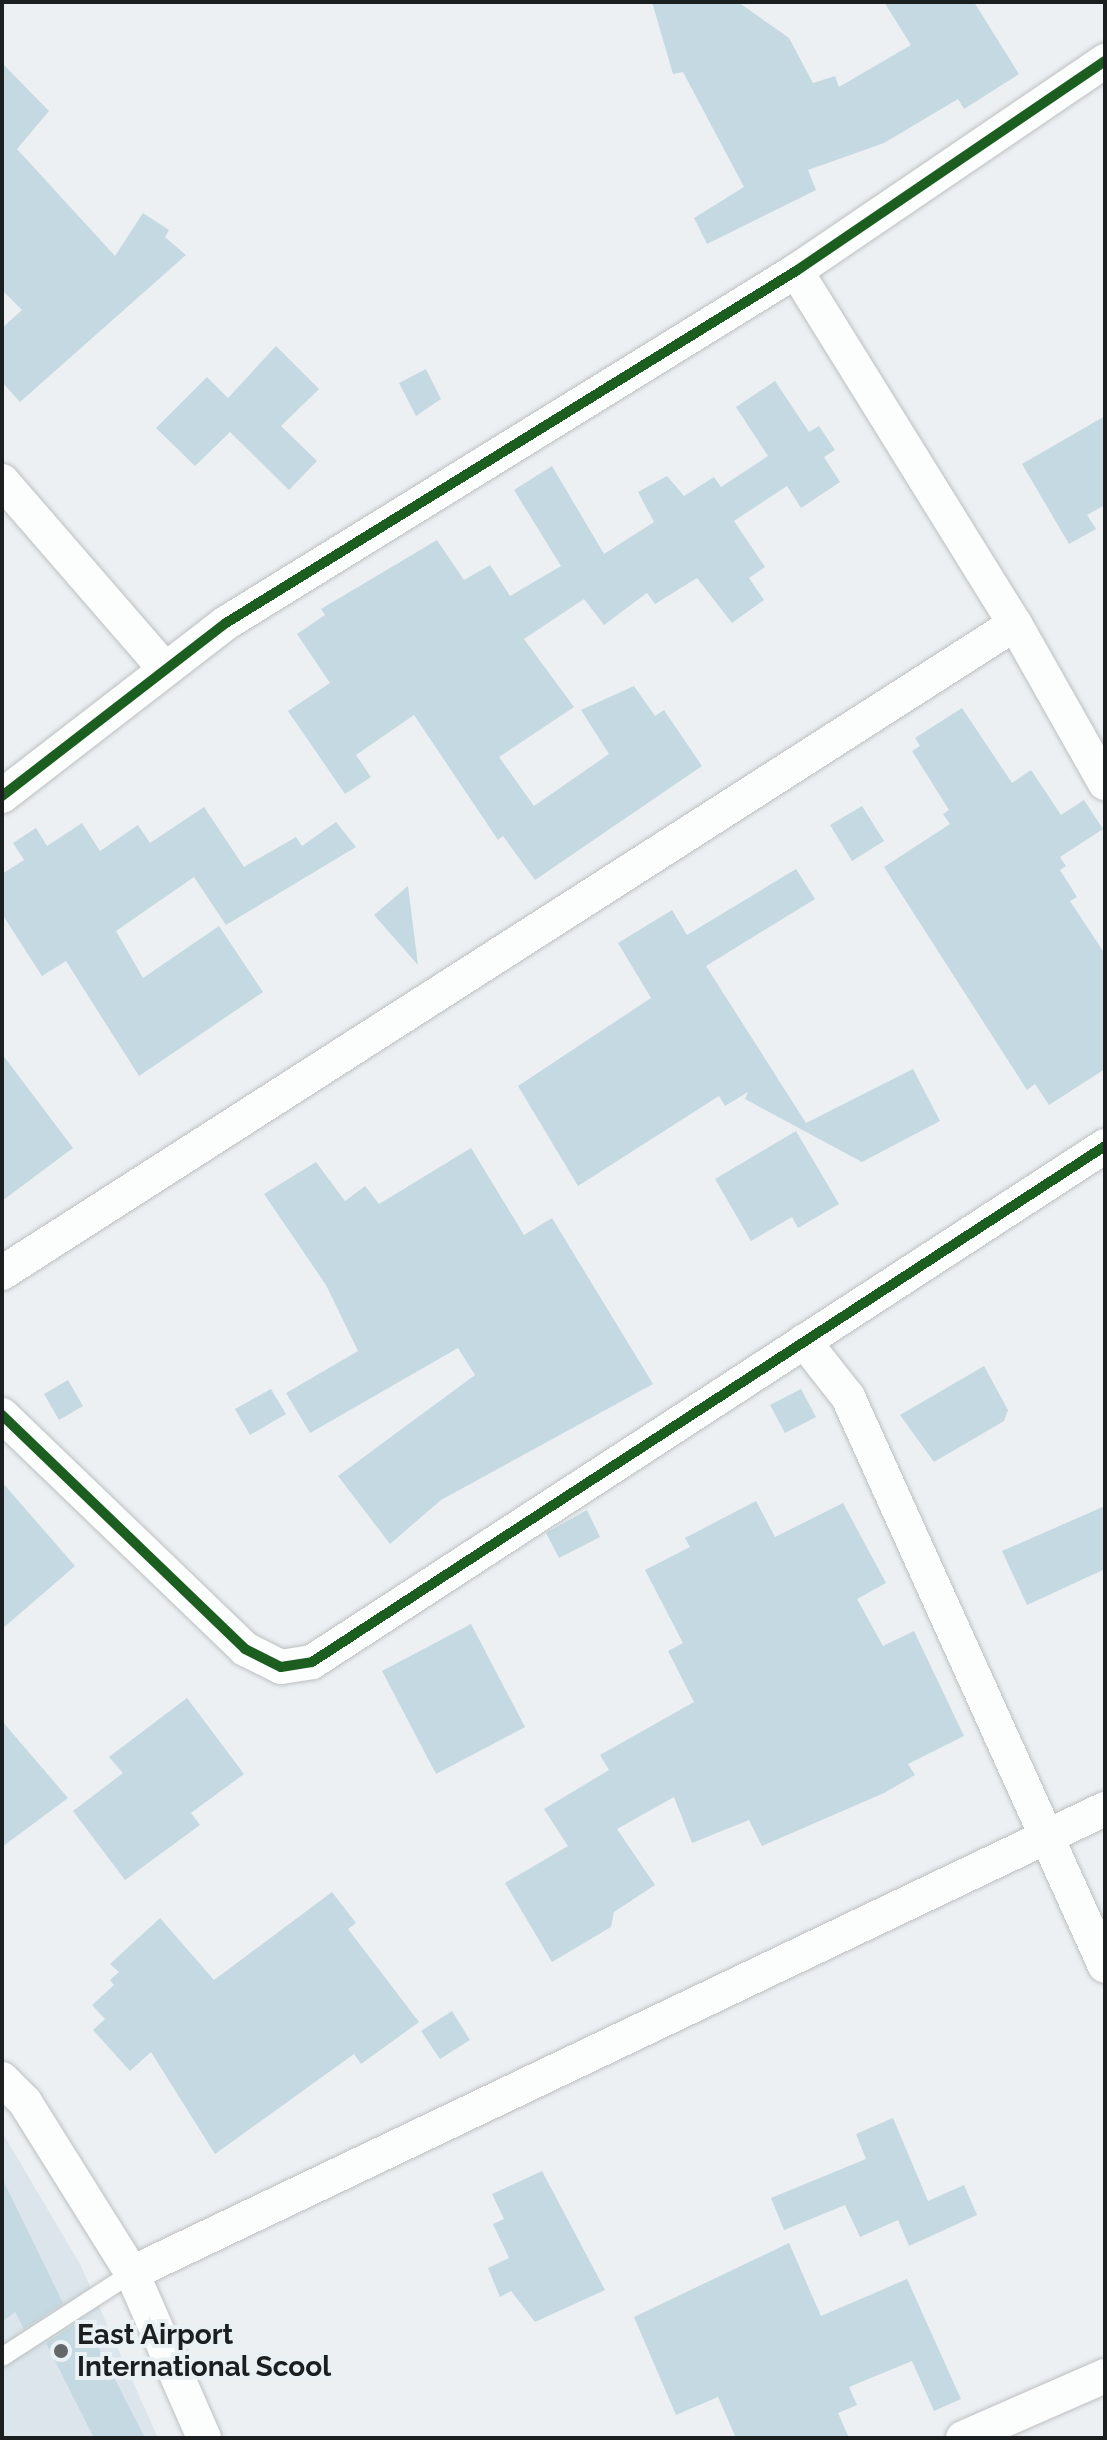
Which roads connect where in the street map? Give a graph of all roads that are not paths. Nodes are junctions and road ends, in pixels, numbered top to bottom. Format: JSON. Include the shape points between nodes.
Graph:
{"nodes":[{"id":1,"x":1105,"y":61,"type":"edge"},
{"id":2,"x":796,"y":271,"type":"junction"},
{"id":3,"x":2,"y":481,"type":"edge"},
{"id":4,"x":1015,"y":624,"type":"junction"},
{"id":5,"x":163,"y":667,"type":"junction"},
{"id":6,"x":1105,"y":783,"type":"edge"},
{"id":7,"x":2,"y":796,"type":"edge"},
{"id":8,"x":1105,"y":1146,"type":"edge"},
{"id":9,"x":2,"y":1273,"type":"edge"},
{"id":10,"x":804,"y":1341,"type":"junction"},
{"id":11,"x":2,"y":1415,"type":"edge"},
{"id":12,"x":1105,"y":1809,"type":"edge"},
{"id":13,"x":1048,"y":1833,"type":"junction"},
{"id":14,"x":1105,"y":1966,"type":"edge"},
{"id":15,"x":2,"y":2079,"type":"edge"},
{"id":16,"x":132,"y":2273,"type":"junction"},
{"id":17,"x":2,"y":2357,"type":"edge"},
{"id":18,"x":1105,"y":2376,"type":"edge"},
{"id":19,"x":204,"y":2438,"type":"edge"},
{"id":20,"x":963,"y":2438,"type":"edge"}],
"edges":[{"from":1,"to":2,"type":"street"},
{"from":2,"to":4,"type":"street"},
{"from":2,"to":5,"type":"street"},
{"from":3,"to":5,"type":"street"},
{"from":4,"to":6,"type":"street"},
{"from":4,"to":9,"type":"street"},
{"from":5,"to":7,"type":"street"},
{"from":8,"to":10,"type":"street"},
{"from":10,"to":11,"type":"street","via":[[312,1662],[281,1667],[245,1649]]},
{"from":10,"to":13,"type":"street","via":[[848,1397]]},
{"from":12,"to":13,"type":"street"},
{"from":13,"to":14,"type":"street"},
{"from":13,"to":16,"type":"street"},
{"from":15,"to":16,"type":"street","via":[[25,2102]]},
{"from":16,"to":17,"type":"lane"},
{"from":16,"to":19,"type":"street"},
{"from":18,"to":20,"type":"street"}]}
